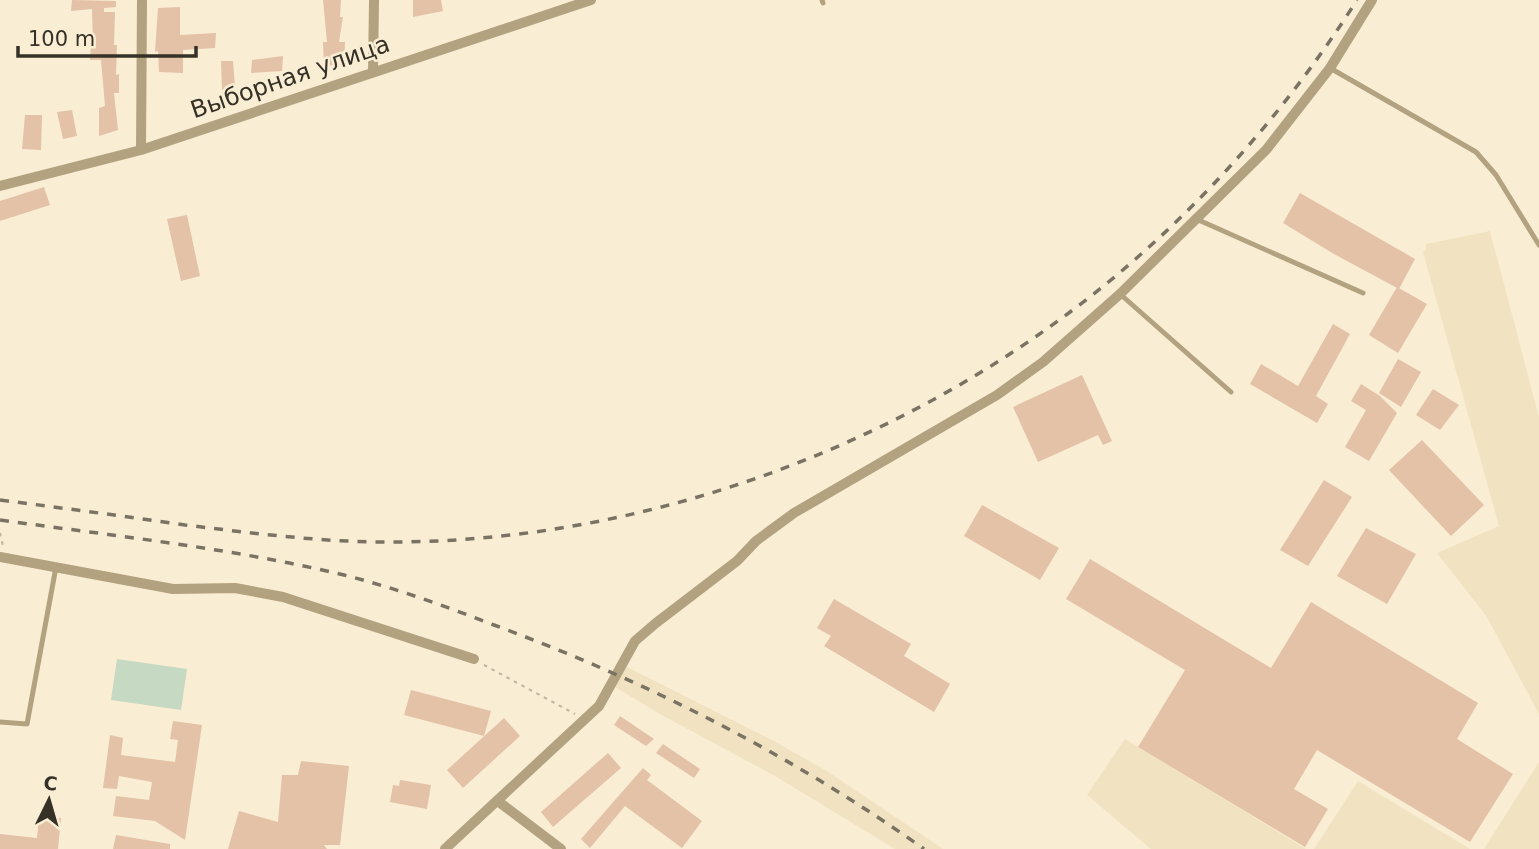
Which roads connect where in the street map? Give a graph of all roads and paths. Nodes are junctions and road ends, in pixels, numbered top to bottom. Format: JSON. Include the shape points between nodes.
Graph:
{"nodes":[{"id":1,"x":142,"y":0,"type":"edge"},
{"id":2,"x":374,"y":0,"type":"edge"},
{"id":3,"x":591,"y":0,"type":"edge"},
{"id":4,"x":1372,"y":0,"type":"edge"},
{"id":5,"x":1330,"y":68,"type":"junction"},
{"id":6,"x":373,"y":71,"type":"junction"},
{"id":7,"x":141,"y":150,"type":"junction"},
{"id":8,"x":0,"y":186,"type":"edge"},
{"id":9,"x":1194,"y":218,"type":"junction"},
{"id":10,"x":1539,"y":245,"type":"edge"},
{"id":11,"x":1363,"y":293,"type":"dead end"},
{"id":12,"x":1120,"y":294,"type":"junction"},
{"id":13,"x":1231,"y":392,"type":"dead end"},
{"id":14,"x":0,"y":533,"type":"edge"},
{"id":15,"x":3,"y":557,"type":"edge"},
{"id":16,"x":56,"y":567,"type":"junction"},
{"id":17,"x":474,"y":659,"type":"joint"},
{"id":18,"x":584,"y":719,"type":"junction"},
{"id":19,"x":0,"y":722,"type":"edge"},
{"id":20,"x":499,"y":802,"type":"junction"},
{"id":21,"x":445,"y":849,"type":"edge"},
{"id":22,"x":561,"y":849,"type":"edge"}],
"edges":[{"from":1,"to":7,"type":"street"},
{"from":2,"to":6,"type":"street"},
{"from":3,"to":6,"type":"street","name":"Выборная улица"},
{"from":4,"to":5,"type":"street"},
{"from":5,"to":9,"type":"street","via":[[1266,150]]},
{"from":5,"to":10,"type":"lane","via":[[1476,152],[1496,175]]},
{"from":6,"to":7,"type":"street","name":"Выборная улица"},
{"from":7,"to":8,"type":"street","name":"Выборная улица"},
{"from":9,"to":11,"type":"lane"},
{"from":9,"to":12,"type":"street"},
{"from":12,"to":13,"type":"lane"},
{"from":12,"to":18,"type":"street","via":[[1043,362],[997,395],[794,513],[757,541],[635,641],[599,706]]},
{"from":14,"to":15,"type":"path"},
{"from":15,"to":16,"type":"street"},
{"from":16,"to":17,"type":"street","via":[[173,589],[235,588],[283,597]]},
{"from":16,"to":19,"type":"lane","via":[[27,723]]},
{"from":17,"to":18,"type":"path"},
{"from":18,"to":20,"type":"street"},
{"from":20,"to":21,"type":"street"},
{"from":20,"to":22,"type":"street"}]}
